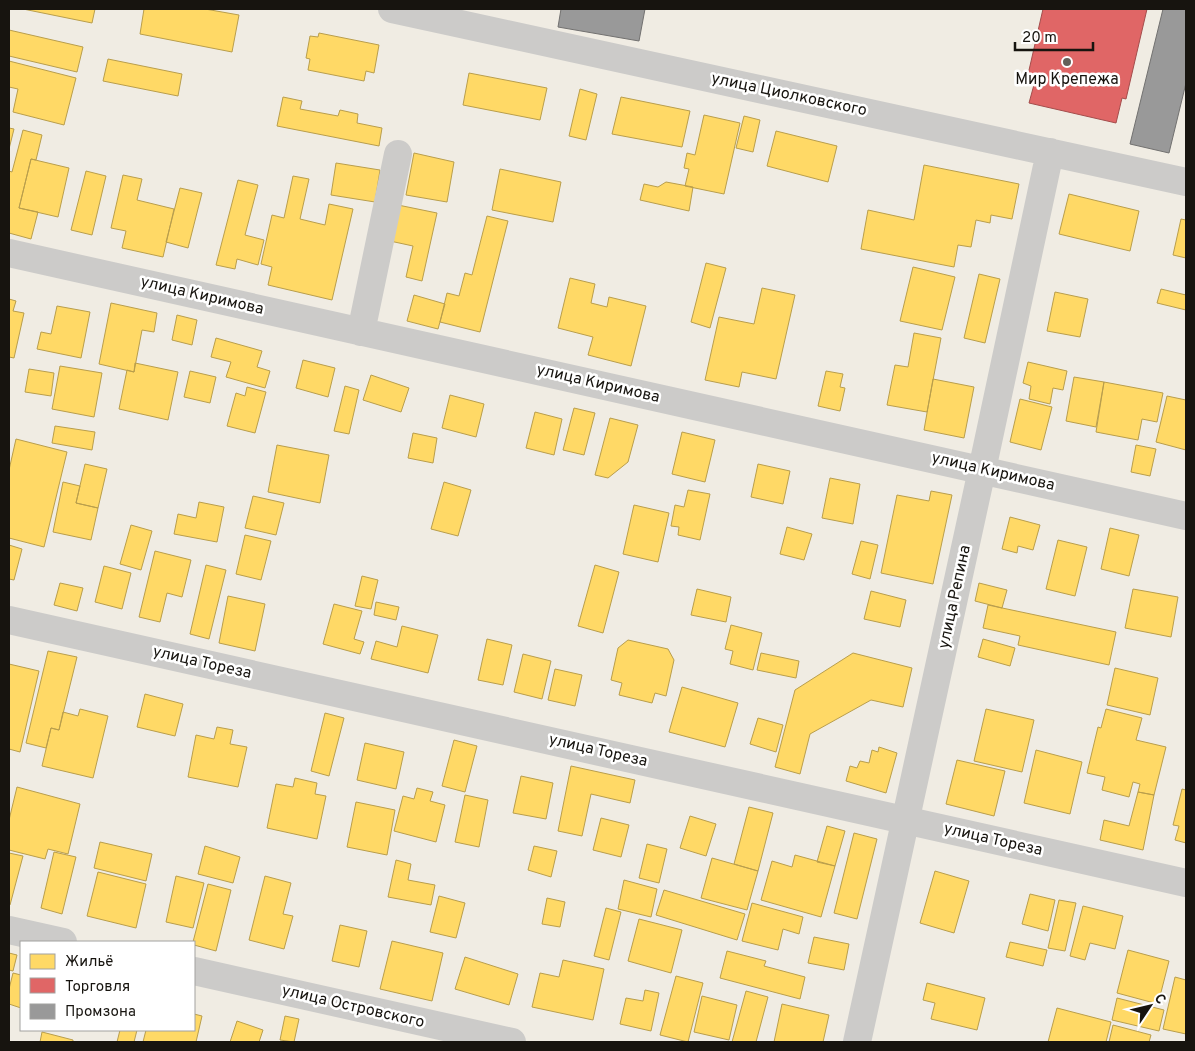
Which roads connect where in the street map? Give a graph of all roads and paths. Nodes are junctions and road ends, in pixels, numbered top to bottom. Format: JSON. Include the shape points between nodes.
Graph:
{"nodes":[{"id":1,"x":392,"y":9,"type":"edge"},
{"id":2,"x":1050,"y":152,"type":"junction"},
{"id":3,"x":398,"y":154,"type":"dead end"},
{"id":4,"x":1186,"y":182,"type":"edge"},
{"id":5,"x":9,"y":253,"type":"edge"},
{"id":6,"x":361,"y":332,"type":"junction"},
{"id":7,"x":982,"y":470,"type":"junction"},
{"id":8,"x":1186,"y":516,"type":"edge"},
{"id":9,"x":9,"y":620,"type":"edge"},
{"id":10,"x":906,"y":820,"type":"junction"},
{"id":11,"x":1186,"y":883,"type":"edge"},
{"id":12,"x":9,"y":930,"type":"edge"},
{"id":13,"x":58,"y":941,"type":"edge"},
{"id":14,"x":195,"y":971,"type":"edge"},
{"id":15,"x":512,"y":1042,"type":"edge"},
{"id":16,"x":857,"y":1042,"type":"edge"}],
"edges":[{"from":1,"to":2,"type":"street","name":"улица Циолковского"},
{"from":2,"to":4,"type":"street","name":"улица Циолковского"},
{"from":2,"to":7,"type":"street","name":"улица Репина"},
{"from":3,"to":6,"type":"street"},
{"from":5,"to":6,"type":"street","name":"улица Киримова"},
{"from":6,"to":7,"type":"street","name":"улица Киримова"},
{"from":7,"to":8,"type":"street","name":"улица Киримова"},
{"from":7,"to":10,"type":"street","name":"улица Репина"},
{"from":9,"to":10,"type":"street","name":"улица Тореза"},
{"from":10,"to":11,"type":"street","name":"улица Тореза"},
{"from":10,"to":16,"type":"street","name":"улица Репина"},
{"from":12,"to":13,"type":"street"},
{"from":14,"to":15,"type":"street","name":"улица Островского"}]}
